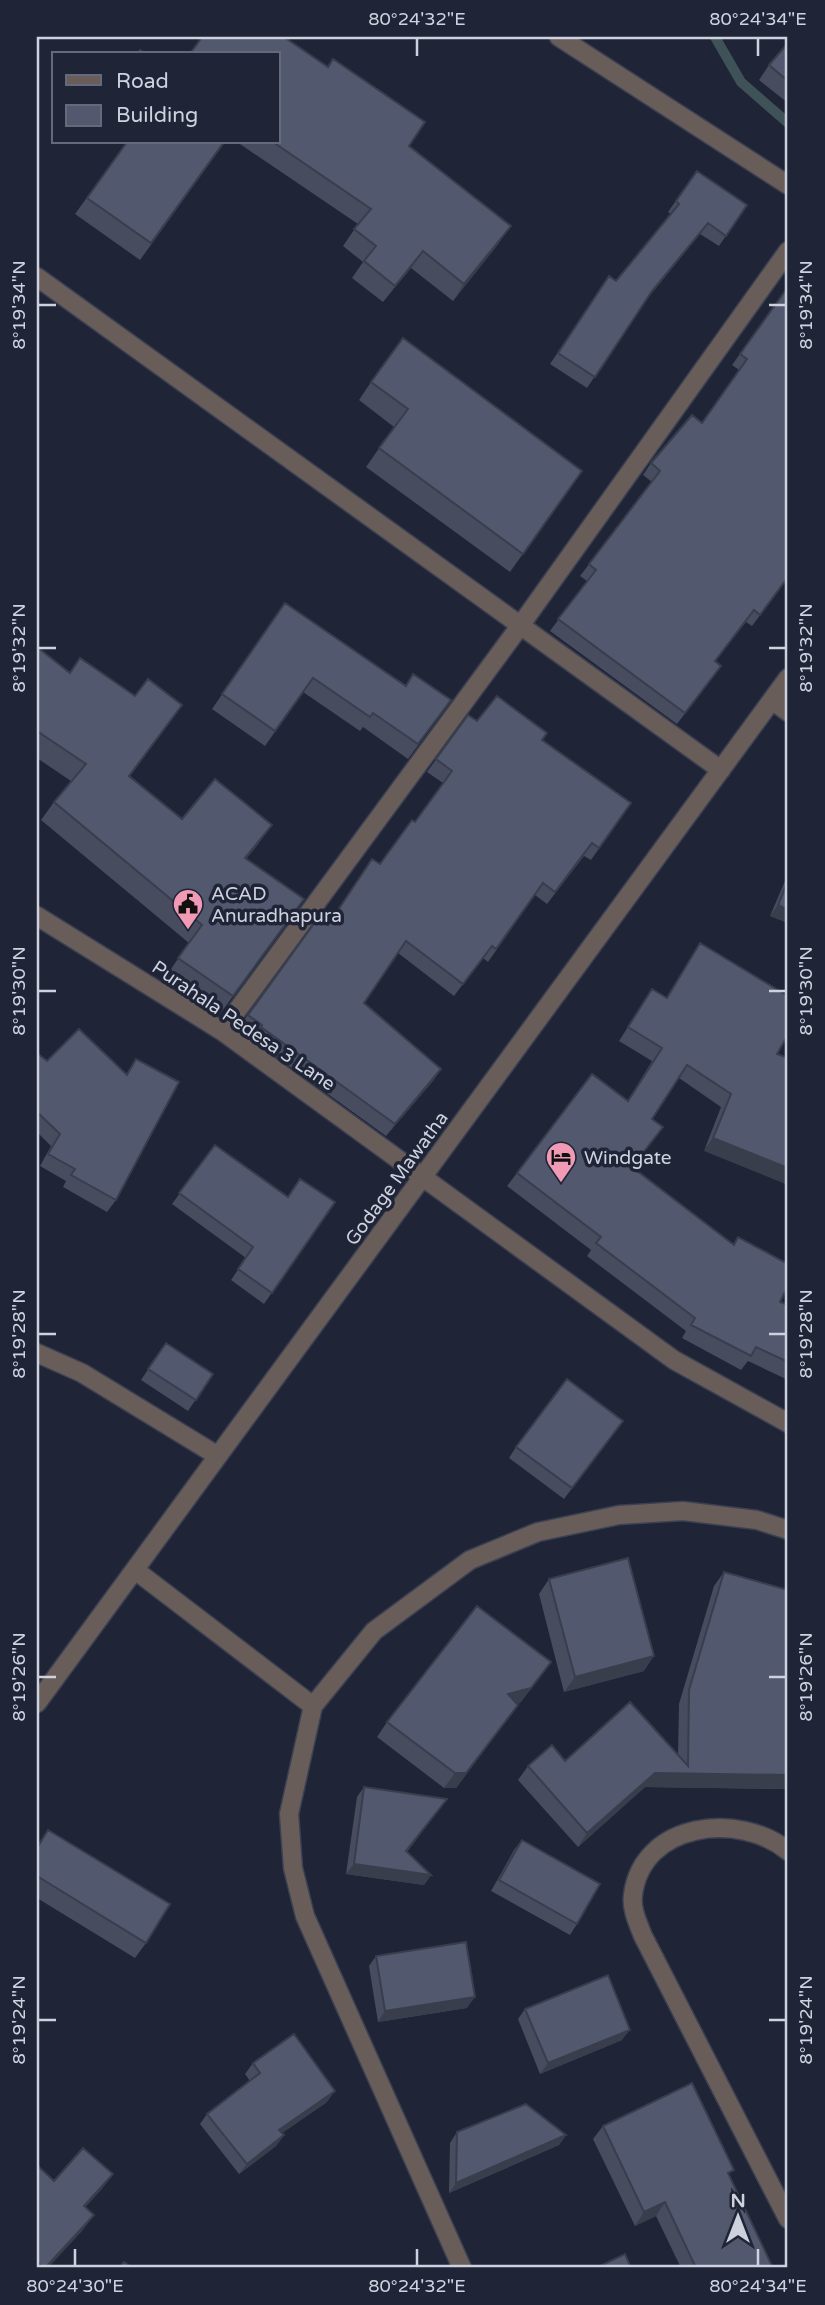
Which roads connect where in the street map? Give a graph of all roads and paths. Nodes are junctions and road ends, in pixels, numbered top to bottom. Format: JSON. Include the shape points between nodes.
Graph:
{"nodes":[{"id":1,"x":559,"y":37,"type":"edge"},
{"id":2,"x":788,"y":185,"type":"edge"},
{"id":3,"x":788,"y":251,"type":"edge"},
{"id":4,"x":37,"y":276,"type":"edge"},
{"id":5,"x":520,"y":626,"type":"junction"},
{"id":6,"x":788,"y":678,"type":"edge"},
{"id":7,"x":772,"y":700,"type":"junction"},
{"id":8,"x":788,"y":712,"type":"edge"},
{"id":9,"x":721,"y":770,"type":"junction"},
{"id":10,"x":37,"y":916,"type":"edge"},
{"id":11,"x":222,"y":1031,"type":"junction"},
{"id":12,"x":424,"y":1176,"type":"junction"},
{"id":13,"x":37,"y":1353,"type":"edge"},
{"id":14,"x":788,"y":1423,"type":"edge"},
{"id":15,"x":218,"y":1456,"type":"junction"},
{"id":16,"x":788,"y":1530,"type":"edge"},
{"id":17,"x":135,"y":1570,"type":"junction"},
{"id":18,"x":37,"y":1703,"type":"edge"},
{"id":19,"x":313,"y":1706,"type":"junction"},
{"id":20,"x":788,"y":1851,"type":"edge"},
{"id":21,"x":788,"y":2219,"type":"edge"},
{"id":22,"x":462,"y":2268,"type":"edge"}],
"edges":[{"from":1,"to":2,"type":"street"},
{"from":3,"to":5,"type":"street"},
{"from":4,"to":5,"type":"street"},
{"from":5,"to":9,"type":"street"},
{"from":5,"to":11,"type":"street"},
{"from":6,"to":7,"type":"street","name":"Godage Mawatha"},
{"from":7,"to":8,"type":"street"},
{"from":7,"to":9,"type":"street","name":"Godage Mawatha"},
{"from":9,"to":12,"type":"street","name":"Godage Mawatha"},
{"from":10,"to":11,"type":"street","name":"Purahala Pedesa 3 Lane"},
{"from":11,"to":12,"type":"street","name":"Purahala Pedesa 3 Lane"},
{"from":12,"to":14,"type":"street","name":"Purahala Pedesa 3 Lane","via":[[674,1360]]},
{"from":12,"to":15,"type":"street","name":"Godage Mawatha"},
{"from":13,"to":15,"type":"street","via":[[82,1373]]},
{"from":15,"to":17,"type":"street","name":"Godage Mawatha"},
{"from":16,"to":19,"type":"street","via":[[757,1520],[683,1511],[619,1515],[538,1532],[470,1560],[374,1631]]},
{"from":17,"to":18,"type":"street","name":"Godage Mawatha"},
{"from":17,"to":19,"type":"street"},
{"from":19,"to":22,"type":"street","via":[[289,1814],[293,1868],[305,1916]]},
{"from":20,"to":21,"type":"street","via":[[762,1834],[738,1827],[686,1833],[663,1845],[644,1863],[632,1897],[643,1936]]}]}
